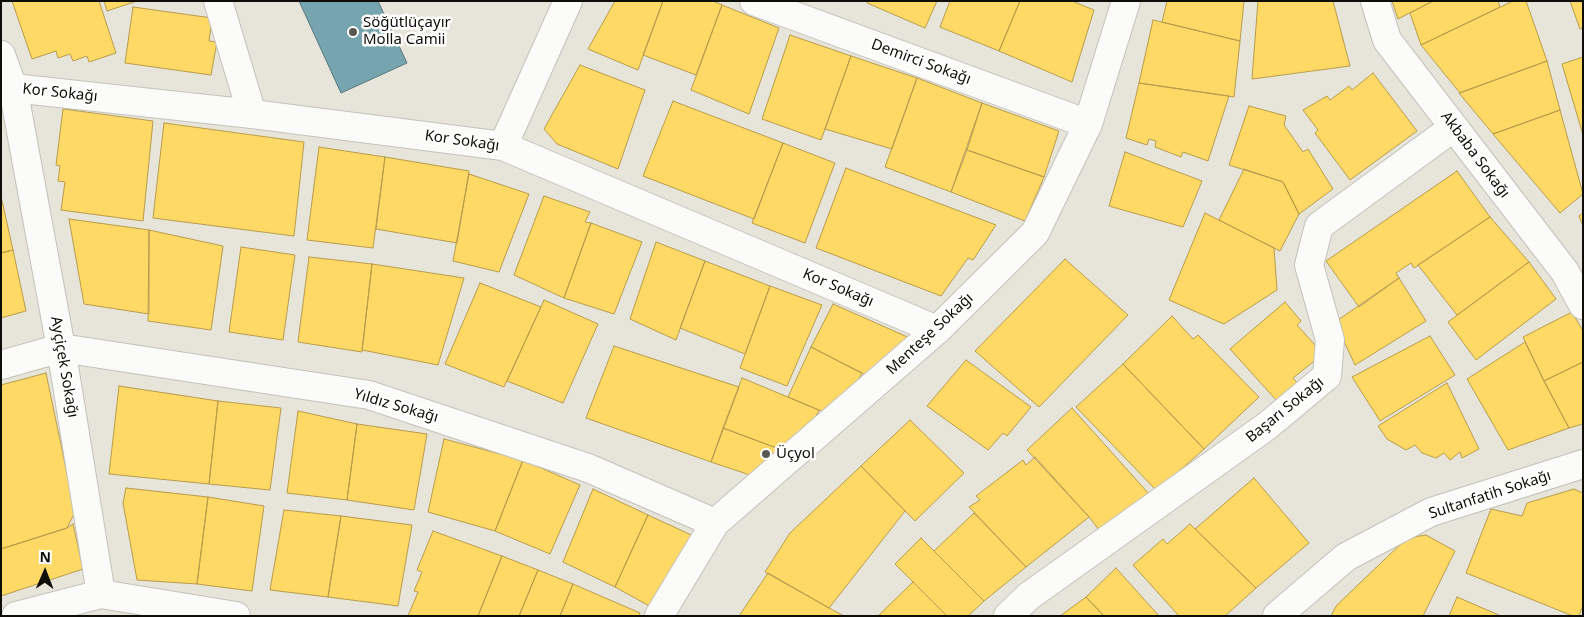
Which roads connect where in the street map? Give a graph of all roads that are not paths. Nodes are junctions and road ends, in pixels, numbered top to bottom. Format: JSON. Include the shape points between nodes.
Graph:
{"nodes":[{"id":1,"x":218,"y":1,"type":"edge"},
{"id":2,"x":568,"y":1,"type":"edge"},
{"id":3,"x":754,"y":1,"type":"edge"},
{"id":4,"x":1126,"y":1,"type":"edge"},
{"id":5,"x":1375,"y":1,"type":"edge"},
{"id":6,"x":1,"y":55,"type":"edge"},
{"id":7,"x":13,"y":88,"type":"junction"},
{"id":8,"x":252,"y":114,"type":"junction"},
{"id":9,"x":1088,"y":124,"type":"junction"},
{"id":10,"x":1454,"y":127,"type":"junction"},
{"id":11,"x":503,"y":146,"type":"junction"},
{"id":12,"x":1583,"y":305,"type":"edge"},
{"id":13,"x":937,"y":330,"type":"junction"},
{"id":14,"x":61,"y":348,"type":"junction"},
{"id":15,"x":1,"y":365,"type":"edge"},
{"id":16,"x":1583,"y":464,"type":"edge"},
{"id":17,"x":715,"y":523,"type":"junction"},
{"id":18,"x":101,"y":594,"type":"junction"},
{"id":19,"x":16,"y":616,"type":"edge"},
{"id":20,"x":236,"y":616,"type":"edge"},
{"id":21,"x":659,"y":616,"type":"edge"},
{"id":22,"x":1008,"y":616,"type":"edge"},
{"id":23,"x":1277,"y":616,"type":"edge"}],
"edges":[{"from":1,"to":8,"type":"street"},
{"from":2,"to":11,"type":"street"},
{"from":3,"to":9,"type":"street","name":"Demirci Sokağı"},
{"from":4,"to":9,"type":"street","name":"Menteşe Sokağı"},
{"from":5,"to":10,"type":"street","name":"Akbaba Sokağı","via":[[1387,40]]},
{"from":6,"to":7,"type":"street","name":"Ayçiçek Sokağı"},
{"from":7,"to":8,"type":"street","name":"Kor Sokağı"},
{"from":7,"to":14,"type":"street","name":"Ayçiçek Sokağı"},
{"from":8,"to":11,"type":"street","name":"Kor Sokağı"},
{"from":9,"to":13,"type":"street","name":"Menteşe Sokağı","via":[[1035,233]]},
{"from":10,"to":12,"type":"street","name":"Akbaba Sokağı","via":[[1565,272]]},
{"from":10,"to":22,"type":"street","name":"Başarı Sokağı","via":[[1318,226],[1309,265],[1330,340],[1327,376],[1267,426],[1029,596]]},
{"from":11,"to":13,"type":"street","name":"Kor Sokağı"},
{"from":13,"to":17,"type":"street","name":"Menteşe Sokağı"},
{"from":14,"to":15,"type":"street"},
{"from":14,"to":17,"type":"street","name":"Yıldız Sokağı","via":[[369,396],[588,468]]},
{"from":14,"to":18,"type":"street","name":"Ayçiçek Sokağı"},
{"from":16,"to":23,"type":"street","name":"Sultanfatih Sokağı","via":[[1431,512],[1346,557]]},
{"from":17,"to":21,"type":"street","name":"Menteşe Sokağı"},
{"from":18,"to":19,"type":"street"},
{"from":18,"to":20,"type":"street"}]}
